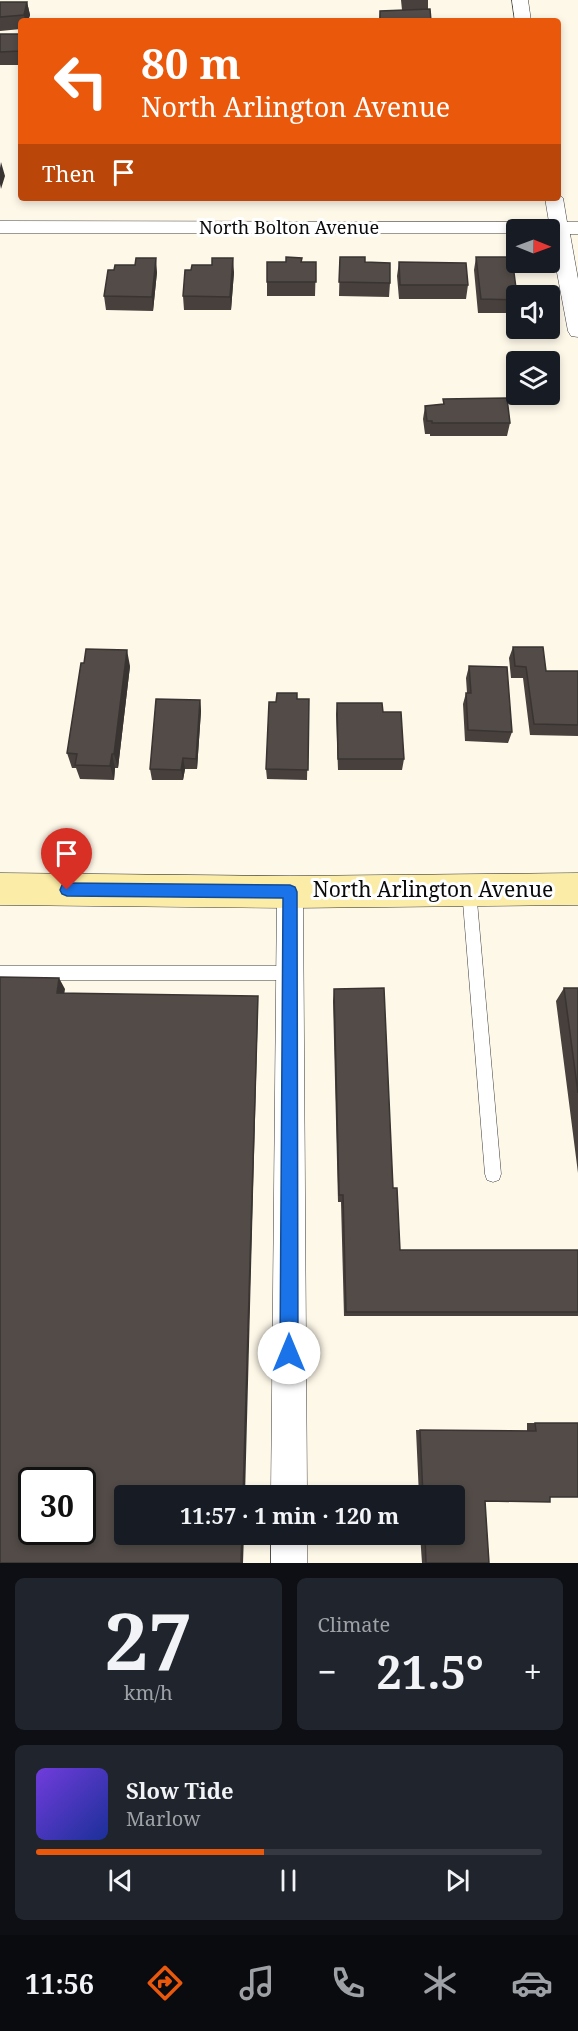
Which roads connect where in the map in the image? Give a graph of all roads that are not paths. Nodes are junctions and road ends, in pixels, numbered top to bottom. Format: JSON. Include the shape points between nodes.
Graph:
{"nodes":[{"id":1,"x":520,"y":0,"type":"edge"},
{"id":2,"x":523,"y":18,"type":"edge"},
{"id":3,"x":556,"y":201,"type":"edge"},
{"id":4,"x":0,"y":227,"type":"edge"},
{"id":5,"x":569,"y":228,"type":"edge"},
{"id":6,"x":578,"y":331,"type":"edge"},
{"id":7,"x":0,"y":889,"type":"edge"},
{"id":8,"x":578,"y":889,"type":"edge"},
{"id":9,"x":469,"y":890,"type":"junction"},
{"id":10,"x":290,"y":892,"type":"junction"},
{"id":11,"x":0,"y":973,"type":"edge"},
{"id":12,"x":290,"y":973,"type":"junction"},
{"id":13,"x":493,"y":1174,"type":"dead end"},
{"id":14,"x":289,"y":1485,"type":"edge"},
{"id":15,"x":289,"y":1545,"type":"edge"},
{"id":16,"x":288,"y":1563,"type":"edge"}],
"edges":[{"from":1,"to":2,"type":"street"},
{"from":3,"to":5,"type":"street"},
{"from":4,"to":5,"type":"street","name":"North Bolton Avenue"},
{"from":5,"to":6,"type":"street"},
{"from":7,"to":10,"type":"main road","name":"North Arlington Avenue"},
{"from":8,"to":9,"type":"main road","name":"North Arlington Avenue"},
{"from":9,"to":10,"type":"main road","name":"North Arlington Avenue"},
{"from":9,"to":13,"type":"lane"},
{"from":10,"to":12,"type":"street"},
{"from":11,"to":12,"type":"lane"},
{"from":12,"to":14,"type":"street"},
{"from":15,"to":16,"type":"street"}]}
